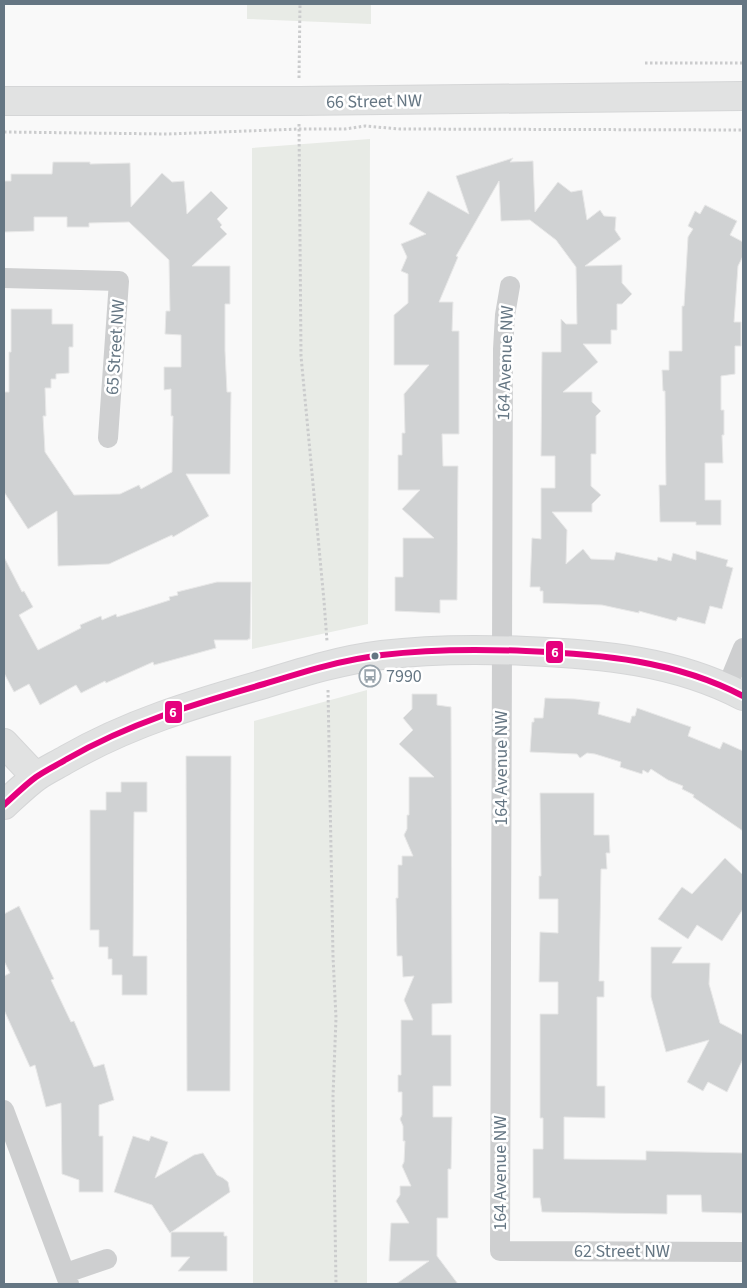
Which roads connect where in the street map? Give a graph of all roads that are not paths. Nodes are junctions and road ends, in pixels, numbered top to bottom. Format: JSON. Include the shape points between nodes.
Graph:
{"nodes":[{"id":1,"x":743,"y":96,"type":"edge"},
{"id":2,"x":4,"y":101,"type":"edge"},
{"id":3,"x":4,"y":278,"type":"edge"},
{"id":4,"x":510,"y":286,"type":"dead end"},
{"id":5,"x":108,"y":438,"type":"dead end"},
{"id":6,"x":743,"y":648,"type":"edge"},
{"id":7,"x":502,"y":650,"type":"junction"},
{"id":8,"x":735,"y":691,"type":"edge"},
{"id":9,"x":4,"y":743,"type":"edge"},
{"id":10,"x":36,"y":777,"type":"junction"},
{"id":11,"x":4,"y":805,"type":"edge"},
{"id":12,"x":4,"y":1110,"type":"edge"},
{"id":13,"x":500,"y":1250,"type":"joint"},
{"id":14,"x":743,"y":1252,"type":"edge"},
{"id":15,"x":107,"y":1259,"type":"dead end"},
{"id":16,"x":68,"y":1278,"type":"edge"}],
"edges":[{"from":1,"to":2,"type":"street","name":"66 Street NW","via":[[299,102]]},
{"from":3,"to":5,"type":"street","name":"65 Street NW","via":[[119,281]]},
{"from":4,"to":7,"type":"street","name":"164 Avenue NW","via":[[503,349]]},
{"from":6,"to":8,"type":"street"},
{"from":7,"to":8,"type":"street","via":[[622,658],[675,669]]},
{"from":7,"to":10,"type":"street","via":[[424,650],[328,665],[158,716],[96,743]]},
{"from":7,"to":13,"type":"street","name":"164 Avenue NW"},
{"from":9,"to":10,"type":"street"},
{"from":10,"to":11,"type":"street"},
{"from":12,"to":16,"type":"street"},
{"from":13,"to":14,"type":"street","name":"62 Street NW"},
{"from":15,"to":16,"type":"street"}]}
